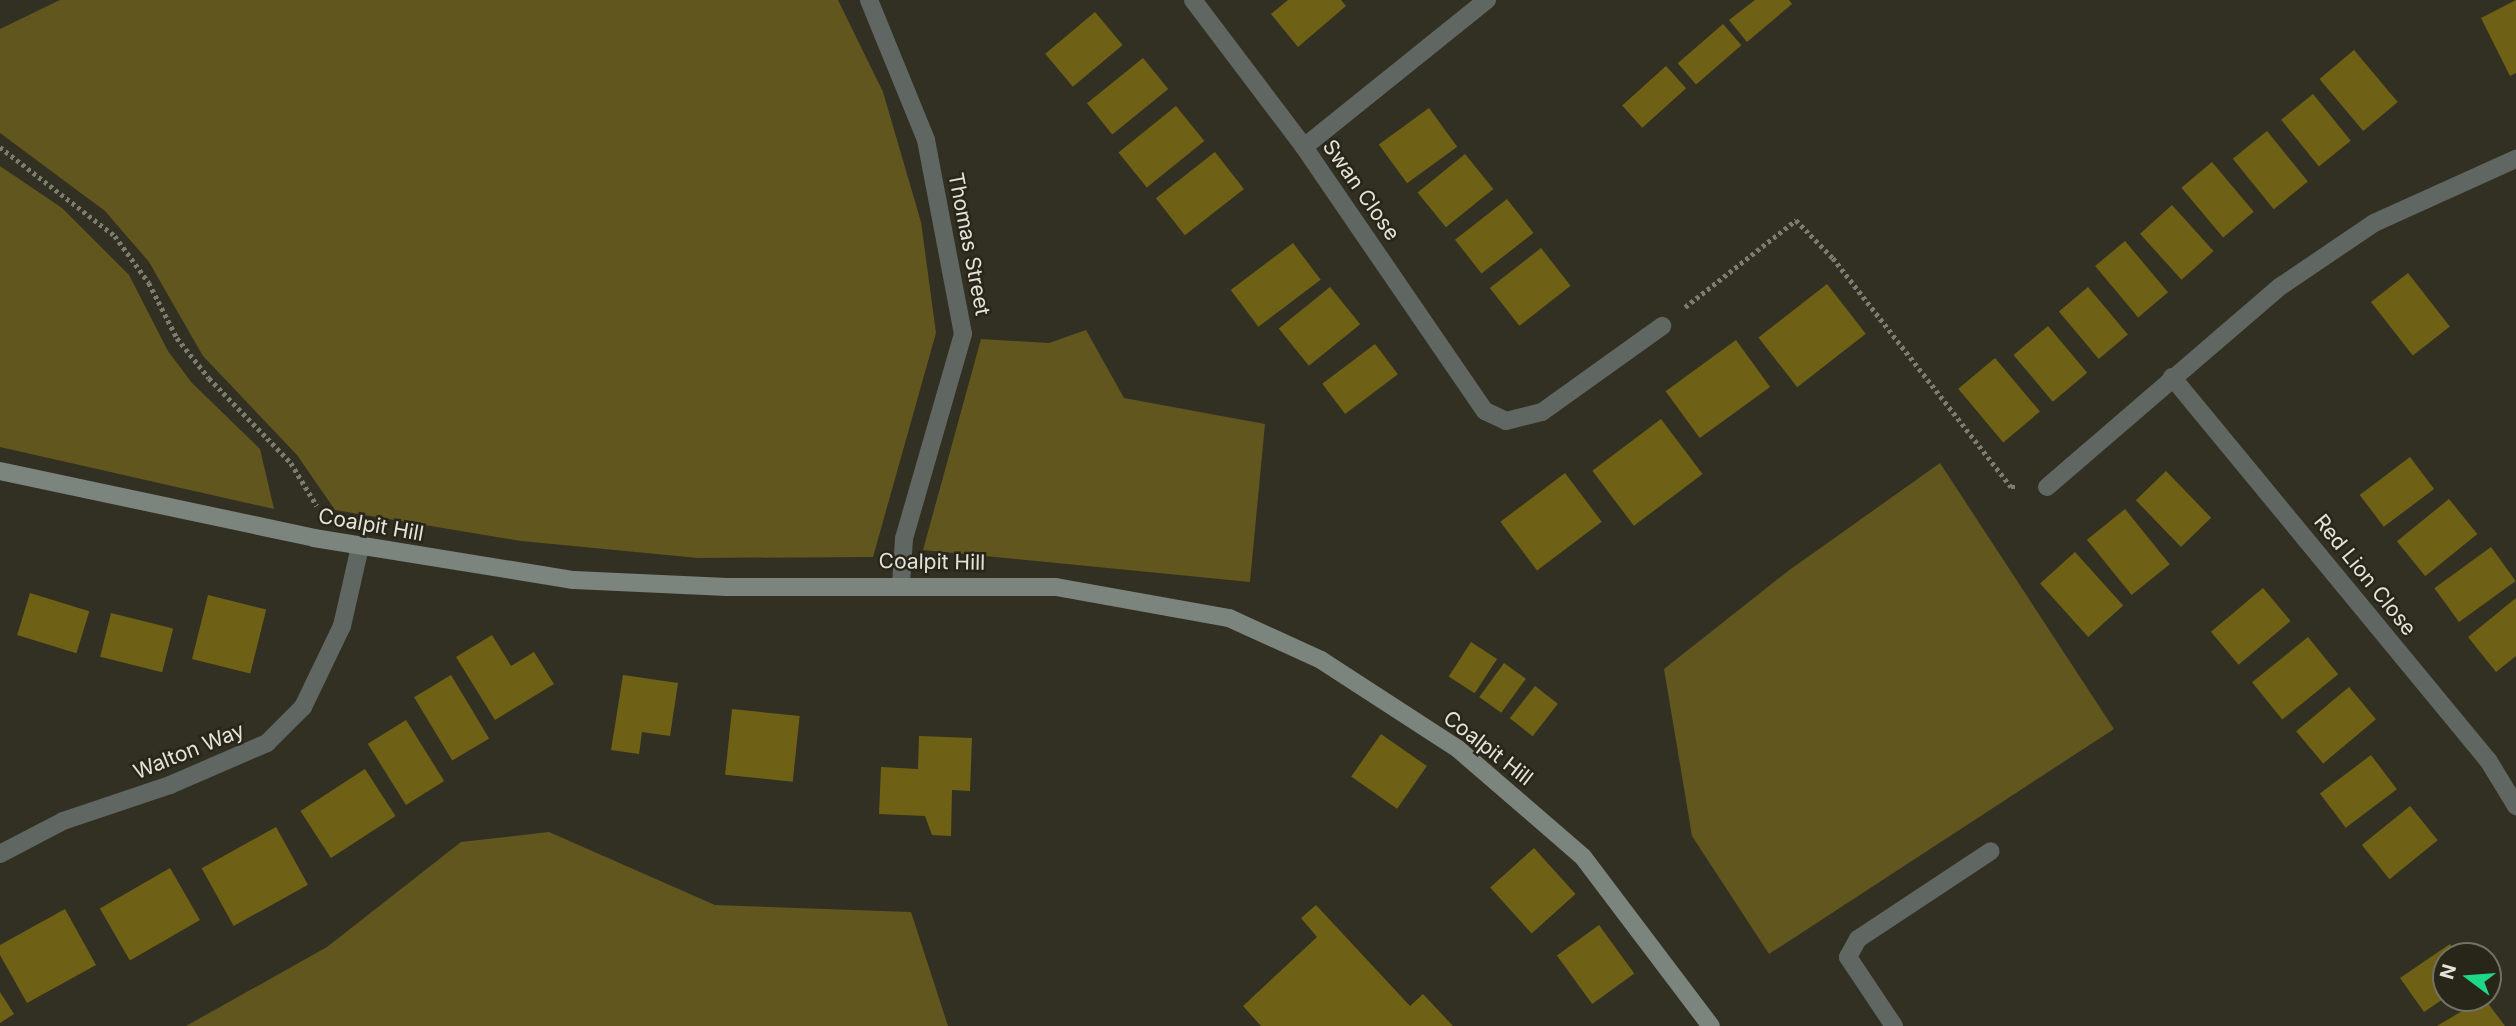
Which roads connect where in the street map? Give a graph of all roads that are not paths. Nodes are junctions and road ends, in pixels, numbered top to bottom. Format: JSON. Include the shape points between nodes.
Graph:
{"nodes":[{"id":1,"x":869,"y":0,"type":"edge"},
{"id":2,"x":1193,"y":0,"type":"edge"},
{"id":3,"x":1487,"y":0,"type":"edge"},
{"id":4,"x":1304,"y":148,"type":"junction"},
{"id":5,"x":2516,"y":159,"type":"edge"},
{"id":6,"x":1662,"y":326,"type":"road end"},
{"id":7,"x":2172,"y":377,"type":"junction"},
{"id":8,"x":0,"y":471,"type":"edge"},
{"id":9,"x":2047,"y":487,"type":"road end"},
{"id":10,"x":360,"y":547,"type":"junction"},
{"id":11,"x":901,"y":584,"type":"junction"},
{"id":12,"x":2516,"y":806,"type":"edge"},
{"id":13,"x":1991,"y":851,"type":"dead end"},
{"id":14,"x":0,"y":854,"type":"edge"},
{"id":15,"x":1711,"y":1026,"type":"edge"},
{"id":16,"x":1894,"y":1026,"type":"edge"}],
"edges":[{"from":1,"to":11,"type":"street","name":"Thomas Street","via":[[926,140],[963,334],[904,539]]},
{"from":2,"to":4,"type":"street","name":"Swan Close"},
{"from":3,"to":4,"type":"street"},
{"from":4,"to":6,"type":"street","name":"Swan Close","via":[[1485,411],[1506,421],[1542,412]]},
{"from":5,"to":7,"type":"street","via":[[2374,223],[2281,286]]},
{"from":7,"to":9,"type":"street"},
{"from":7,"to":12,"type":"street","name":"Red Lion Close","via":[[2488,760]]},
{"from":8,"to":10,"type":"street","name":"Coalpit Hill"},
{"from":10,"to":11,"type":"street","name":"Coalpit Hill","via":[[574,580],[727,587]]},
{"from":10,"to":14,"type":"street","name":"Walton Way","via":[[342,626],[303,706],[267,743],[170,785],[63,821]]},
{"from":11,"to":15,"type":"street","name":"Coalpit Hill","via":[[1056,587],[1229,618],[1321,660],[1458,749],[1583,857]]},
{"from":13,"to":16,"type":"street","via":[[1858,939],[1848,957]]}]}
